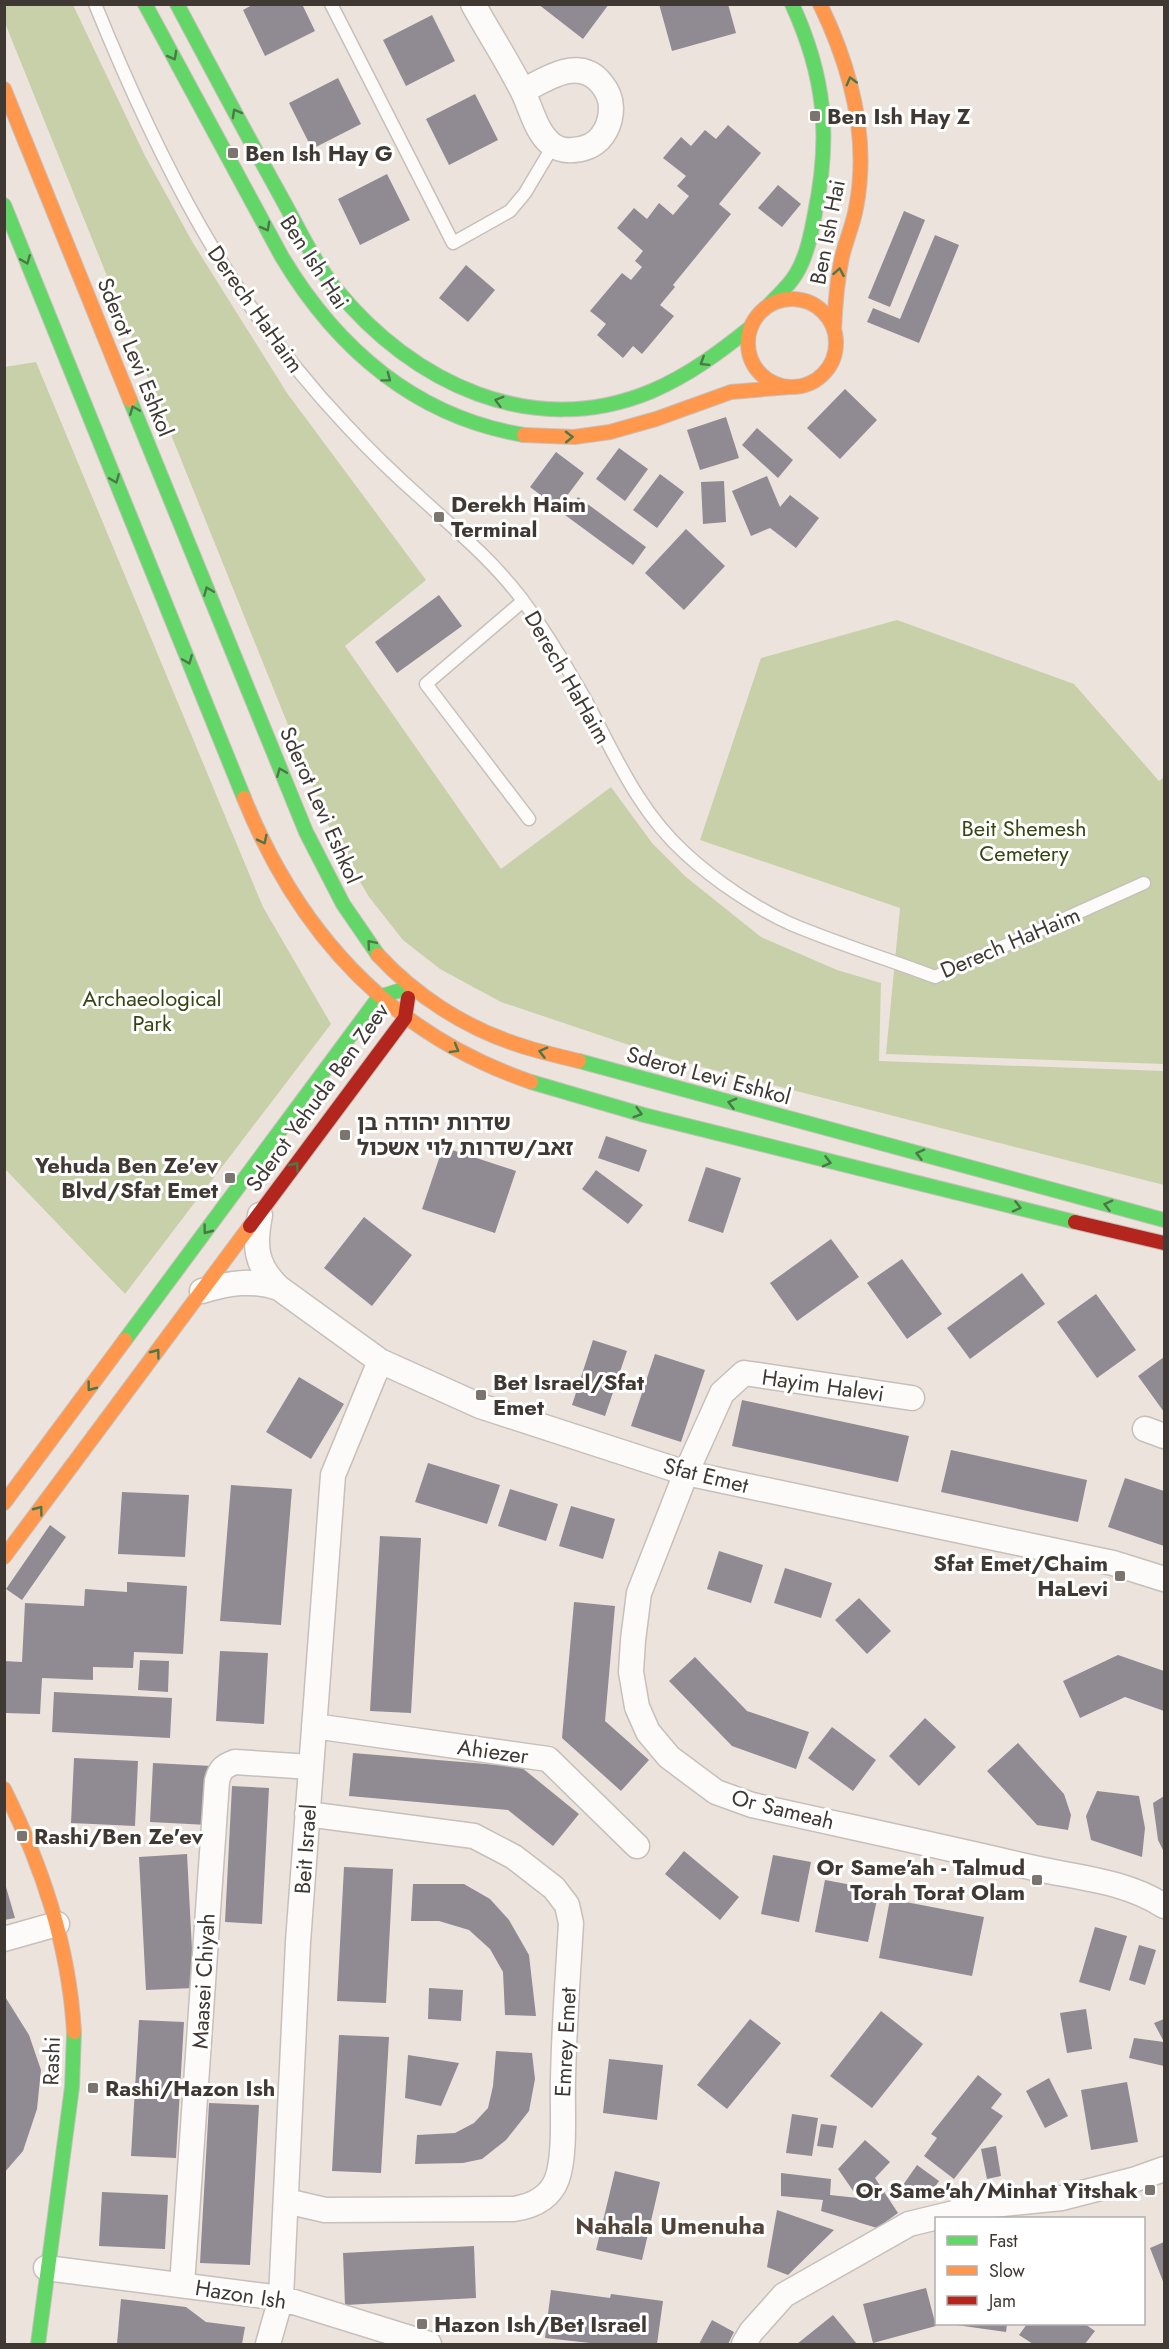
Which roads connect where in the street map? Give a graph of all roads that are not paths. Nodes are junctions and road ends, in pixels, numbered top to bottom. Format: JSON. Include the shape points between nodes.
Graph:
{"nodes":[{"id":1,"x":95,"y":4,"type":"edge"},
{"id":2,"x":146,"y":4,"type":"edge"},
{"id":3,"x":177,"y":4,"type":"edge"},
{"id":4,"x":331,"y":4,"type":"edge"},
{"id":5,"x":473,"y":4,"type":"edge"},
{"id":6,"x":792,"y":4,"type":"edge"},
{"id":7,"x":820,"y":4,"type":"edge"},
{"id":8,"x":4,"y":89,"type":"edge"},
{"id":9,"x":523,"y":91,"type":"junction"},
{"id":10,"x":553,"y":146,"type":"junction"},
{"id":11,"x":4,"y":205,"type":"edge"},
{"id":12,"x":769,"y":305,"type":"junction"},
{"id":13,"x":751,"y":327,"type":"junction"},
{"id":14,"x":834,"y":330,"type":"junction"},
{"id":15,"x":789,"y":387,"type":"junction"},
{"id":16,"x":523,"y":601,"type":"junction"},
{"id":17,"x":529,"y":819,"type":"dead end"},
{"id":18,"x":1144,"y":883,"type":"dead end"},
{"id":19,"x":410,"y":987,"type":"junction"},
{"id":20,"x":379,"y":997,"type":"junction"},
{"id":21,"x":405,"y":1018,"type":"junction"},
{"id":22,"x":260,"y":1213,"type":"junction"},
{"id":23,"x":1164,"y":1220,"type":"edge"},
{"id":24,"x":1164,"y":1243,"type":"edge"},
{"id":25,"x":279,"y":1288,"type":"junction"},
{"id":26,"x":202,"y":1291,"type":"junction"},
{"id":27,"x":380,"y":1361,"type":"junction"},
{"id":28,"x":912,"y":1398,"type":"dead end"},
{"id":29,"x":686,"y":1473,"type":"junction"},
{"id":30,"x":4,"y":1503,"type":"edge"},
{"id":31,"x":4,"y":1557,"type":"edge"},
{"id":32,"x":1164,"y":1579,"type":"edge"},
{"id":33,"x":314,"y":1726,"type":"junction"},
{"id":34,"x":311,"y":1767,"type":"junction"},
{"id":35,"x":4,"y":1789,"type":"edge"},
{"id":36,"x":307,"y":1814,"type":"junction"},
{"id":37,"x":637,"y":1846,"type":"dead end"},
{"id":38,"x":1164,"y":1906,"type":"edge"},
{"id":39,"x":57,"y":1924,"type":"junction"},
{"id":40,"x":4,"y":1939,"type":"edge"},
{"id":41,"x":1164,"y":2169,"type":"edge"},
{"id":42,"x":286,"y":2201,"type":"junction"},
{"id":43,"x":938,"y":2217,"type":"edge"},
{"id":44,"x":935,"y":2218,"type":"edge"},
{"id":45,"x":46,"y":2268,"type":"junction"},
{"id":46,"x":182,"y":2285,"type":"junction"},
{"id":47,"x":281,"y":2298,"type":"junction"},
{"id":48,"x":38,"y":2344,"type":"edge"},
{"id":49,"x":268,"y":2344,"type":"edge"},
{"id":50,"x":429,"y":2344,"type":"edge"},
{"id":51,"x":744,"y":2344,"type":"edge"}],
"edges":[{"from":1,"to":16,"type":"lane","name":"Derech HaHaim","via":[[124,76],[198,226],[286,358],[346,426],[479,549]]},
{"from":2,"to":15,"type":"main road","name":"Ben Ish Hai","one_way":true,"via":[[285,262],[312,304],[340,337],[397,386],[468,422],[508,432],[573,437],[646,423],[732,392]]},
{"from":13,"to":3,"type":"main road","name":"Ben Ish Hai","one_way":true,"via":[[678,378],[637,397],[604,406],[571,410],[513,405],[445,382],[386,343],[334,287]]},
{"from":4,"to":10,"type":"lane","via":[[453,243],[510,211]]},
{"from":5,"to":9,"type":"street"},
{"from":6,"to":12,"type":"main road","name":"Ben Ish Hai","via":[[813,53],[822,87],[826,126],[824,168],[808,244],[796,274]]},
{"from":14,"to":7,"type":"main road","name":"Ben Ish Hai","one_way":true,"via":[[836,293],[856,208],[861,162],[852,79]]},
{"from":19,"to":8,"type":"main road","name":"Sderot Levi Eshkol","one_way":true,"via":[[364,936],[322,869]]},
{"from":9,"to":10,"type":"street","via":[[539,129]]},
{"from":9,"to":10,"type":"street","via":[[559,72],[573,70],[586,72],[606,90],[611,110],[606,130],[594,144],[567,150]]},
{"from":11,"to":20,"type":"main road","one_way":true,"via":[[255,826],[302,907]]},
{"from":12,"to":13,"type":"main road"},
{"from":12,"to":14,"type":"main road","via":[[781,300],[808,302],[819,308]]},
{"from":13,"to":15,"type":"main road","via":[[749,354],[755,367],[764,377]]},
{"from":14,"to":15,"type":"main road","via":[[836,344],[826,370],[803,385]]},
{"from":16,"to":17,"type":"lane","via":[[426,684]]},
{"from":16,"to":18,"type":"lane","name":"Derech HaHaim","via":[[550,639],[617,765],[653,820],[685,854],[725,886],[789,923],[935,977]]},
{"from":19,"to":20,"type":"main road","name":"Sderot Yehuda Ben Zeev"},
{"from":19,"to":21,"type":"main road","name":"Sderot Yehuda Ben Zeev"},
{"from":23,"to":19,"type":"main road","name":"Sderot Levi Eshkol","one_way":true,"via":[[515,1044],[448,1012]]},
{"from":20,"to":21,"type":"main road"},
{"from":20,"to":30,"type":"main road","name":"Sderot Yehuda Ben Zeev","one_way":true},
{"from":22,"to":21,"type":"main road","name":"Sderot Yehuda Ben Zeev","one_way":true},
{"from":21,"to":24,"type":"main road","one_way":true,"via":[[464,1054],[564,1092],[816,1159]]},
{"from":22,"to":25,"type":"street","name":"Sfat Emet","via":[[256,1250],[268,1278]]},
{"from":22,"to":26,"type":"main road","name":"Sderot Yehuda Ben Zeev"},
{"from":25,"to":26,"type":"street","name":"Sfat Emet","via":[[238,1282]]},
{"from":25,"to":27,"type":"street","name":"Sfat Emet"},
{"from":31,"to":26,"type":"main road","name":"Sderot Yehuda Ben Zeev","one_way":true},
{"from":27,"to":29,"type":"street","name":"Sfat Emet","via":[[480,1406]]},
{"from":27,"to":33,"type":"street","name":"Beit Israel","via":[[333,1475]]},
{"from":28,"to":29,"type":"street","name":"Hayim Halevi","via":[[744,1373],[722,1393]]},
{"from":29,"to":32,"type":"street","name":"Sfat Emet","via":[[1113,1563]]},
{"from":29,"to":38,"type":"street","name":"Or Sameah","via":[[639,1593],[631,1672],[637,1707],[648,1732],[669,1756],[716,1792],[752,1805],[1113,1883]]},
{"from":33,"to":34,"type":"street","name":"Beit Israel"},
{"from":33,"to":37,"type":"street","name":"Ahiezer","via":[[548,1759]]},
{"from":34,"to":36,"type":"street","name":"Beit Israel"},
{"from":34,"to":46,"type":"street","name":"Maasei Chiyah","via":[[236,1762],[220,1771],[217,1781]]},
{"from":35,"to":39,"type":"main road","name":"Rashi","via":[[39,1867]]},
{"from":36,"to":42,"type":"street","name":"Beit Israel"},
{"from":36,"to":42,"type":"street","name":"Emrey Emet","via":[[474,1836],[514,1857],[554,1887],[567,1905],[571,1923],[561,2162],[551,2190],[542,2200],[522,2208],[325,2210]]},
{"from":39,"to":40,"type":"street"},
{"from":39,"to":45,"type":"main road","name":"Rashi","via":[[66,1962],[74,2043],[71,2094]]},
{"from":41,"to":43,"type":"street","via":[[1062,2198],[983,2206]]},
{"from":42,"to":47,"type":"street","name":"Beit Israel"},
{"from":44,"to":51,"type":"street","via":[[909,2224],[784,2295]]},
{"from":45,"to":46,"type":"street","name":"Hazon Ish"},
{"from":45,"to":48,"type":"main road","name":"Rashi"},
{"from":46,"to":47,"type":"street","name":"Hazon Ish"},
{"from":47,"to":49,"type":"street","name":"Beit Israel"},
{"from":47,"to":50,"type":"street","name":"Hazon Ish"}]}
